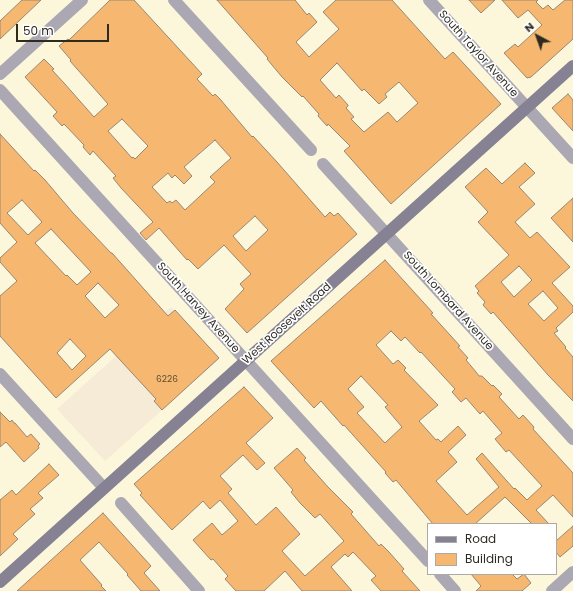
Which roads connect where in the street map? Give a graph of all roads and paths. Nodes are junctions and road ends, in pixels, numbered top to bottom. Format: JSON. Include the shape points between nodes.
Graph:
{"nodes":[{"id":1,"x":82,"y":0,"type":"edge"},
{"id":2,"x":174,"y":0,"type":"edge"},
{"id":3,"x":429,"y":0,"type":"edge"},
{"id":4,"x":573,"y":66,"type":"edge"},
{"id":5,"x":0,"y":74,"type":"edge"},
{"id":6,"x":0,"y":90,"type":"edge"},
{"id":7,"x":527,"y":107,"type":"junction"},
{"id":8,"x":311,"y":150,"type":"dead end"},
{"id":9,"x":573,"y":158,"type":"edge"},
{"id":10,"x":323,"y":164,"type":"dead end"},
{"id":11,"x":387,"y":234,"type":"junction"},
{"id":12,"x":246,"y":360,"type":"junction"},
{"id":13,"x":0,"y":374,"type":"edge"},
{"id":14,"x":573,"y":439,"type":"edge"},
{"id":15,"x":104,"y":488,"type":"junction"},
{"id":16,"x":121,"y":503,"type":"dead end"},
{"id":17,"x":427,"y":560,"type":"edge"},
{"id":18,"x":573,"y":572,"type":"edge"},
{"id":19,"x":441,"y":575,"type":"edge"},
{"id":20,"x":0,"y":582,"type":"edge"},
{"id":21,"x":199,"y":591,"type":"edge"},
{"id":22,"x":455,"y":591,"type":"edge"},
{"id":23,"x":552,"y":591,"type":"edge"}],
"edges":[{"from":1,"to":5,"type":"street"},
{"from":2,"to":8,"type":"street"},
{"from":3,"to":7,"type":"street","name":"South Taylor Avenue"},
{"from":4,"to":7,"type":"main road","name":"West Roosevelt Road"},
{"from":6,"to":12,"type":"street","name":"South Harvey Avenue"},
{"from":7,"to":9,"type":"street","name":"South Taylor Avenue"},
{"from":7,"to":11,"type":"main road","name":"West Roosevelt Road"},
{"from":10,"to":11,"type":"street","name":"South Lombard Avenue"},
{"from":11,"to":12,"type":"main road","name":"West Roosevelt Road"},
{"from":11,"to":14,"type":"street","name":"South Lombard Avenue"},
{"from":12,"to":15,"type":"main road","name":"West Roosevelt Road"},
{"from":12,"to":17,"type":"street","name":"South Harvey Avenue"},
{"from":13,"to":15,"type":"street"},
{"from":15,"to":20,"type":"main road","name":"West Roosevelt Road"},
{"from":16,"to":21,"type":"street"},
{"from":18,"to":23,"type":"street"},
{"from":19,"to":22,"type":"street"}]}
